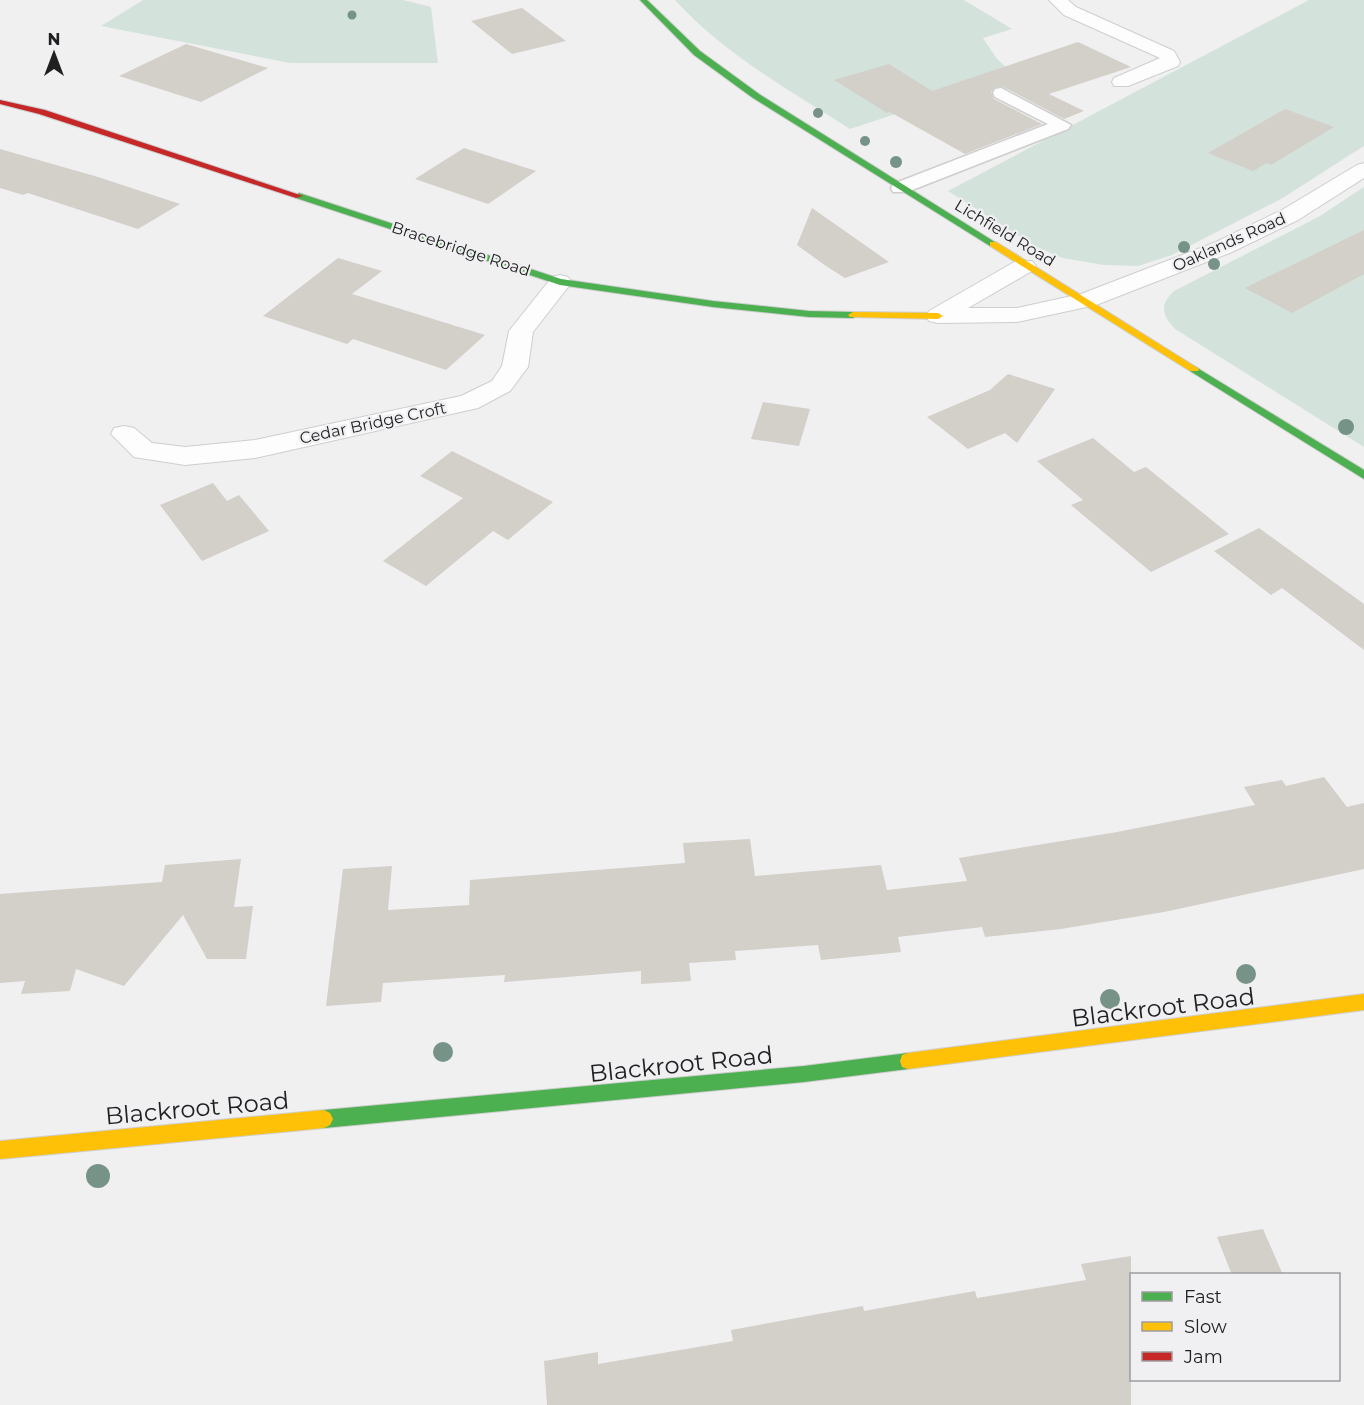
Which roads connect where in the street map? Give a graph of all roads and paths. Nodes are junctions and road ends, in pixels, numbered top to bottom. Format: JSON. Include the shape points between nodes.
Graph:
{"nodes":[{"id":1,"x":643,"y":0,"type":"edge"},
{"id":2,"x":1058,"y":0,"type":"edge"},
{"id":3,"x":1121,"y":82,"type":"dead end"},
{"id":4,"x":1001,"y":93,"type":"dead end"},
{"id":5,"x":0,"y":102,"type":"edge"},
{"id":6,"x":1364,"y":169,"type":"edge"},
{"id":7,"x":900,"y":188,"type":"junction"},
{"id":8,"x":1024,"y":266,"type":"junction"},
{"id":9,"x":560,"y":282,"type":"junction"},
{"id":10,"x":1088,"y":300,"type":"junction"},
{"id":11,"x":938,"y":316,"type":"junction"},
{"id":12,"x":124,"y":434,"type":"dead end"},
{"id":13,"x":1364,"y":475,"type":"edge"},
{"id":14,"x":1364,"y":1002,"type":"edge"},
{"id":15,"x":0,"y":1150,"type":"edge"}],
"edges":[{"from":1,"to":7,"type":"street","name":"Lichfield Road","via":[[697,53],[756,96]]},
{"from":2,"to":3,"type":"street","via":[[1070,11],[1168,55],[1171,62]]},
{"from":4,"to":7,"type":"lane","via":[[1062,125]]},
{"from":5,"to":9,"type":"street","name":"Bracebridge Road","via":[[42,112]]},
{"from":6,"to":10,"type":"street","name":"Oaklands Road","via":[[1290,215],[1224,247]]},
{"from":7,"to":8,"type":"street","name":"Lichfield Road"},
{"from":8,"to":10,"type":"street","name":"Lichfield Road"},
{"from":8,"to":11,"type":"street"},
{"from":9,"to":11,"type":"street","name":"Bracebridge Road","via":[[809,314]]},
{"from":9,"to":12,"type":"street","name":"Cedar Bridge Croft","via":[[521,331],[515,367],[501,386],[469,402],[255,448],[185,456],[144,451]]},
{"from":10,"to":11,"type":"street","name":"Bracebridge Road","via":[[1017,315]]},
{"from":10,"to":13,"type":"street","name":"Lichfield Road"},
{"from":14,"to":15,"type":"street","name":"Blackroot Road","via":[[804,1074]]}]}
